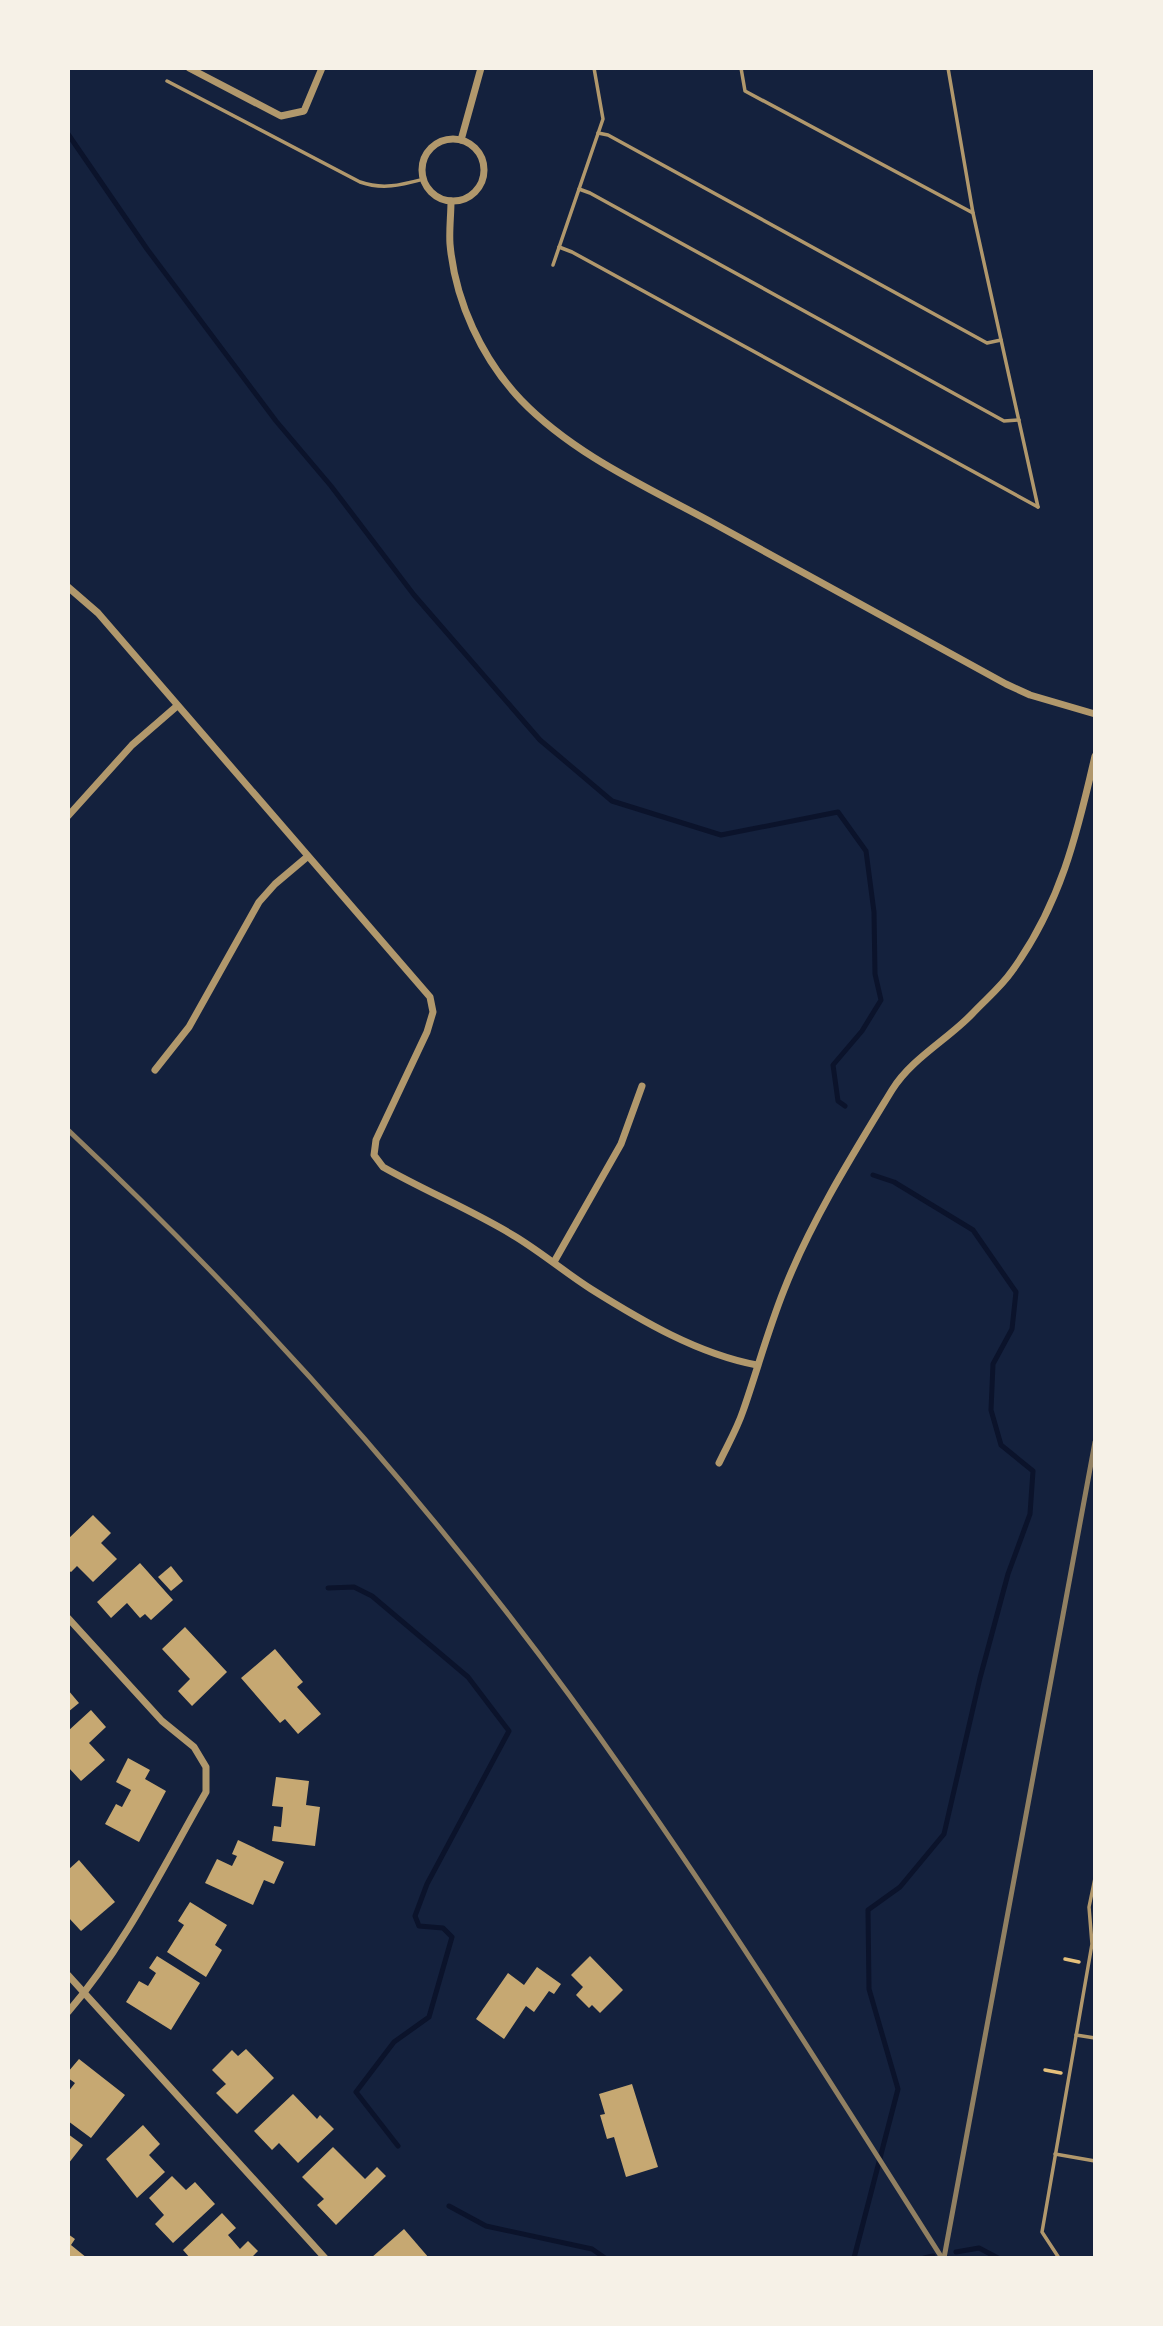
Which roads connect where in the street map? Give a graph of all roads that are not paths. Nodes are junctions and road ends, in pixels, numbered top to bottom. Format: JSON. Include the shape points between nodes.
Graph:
{"nodes":[{"id":1,"x":189,"y":68,"type":"edge"},
{"id":2,"x":322,"y":68,"type":"edge"},
{"id":3,"x":481,"y":68,"type":"edge"},
{"id":4,"x":594,"y":68,"type":"edge"},
{"id":5,"x":741,"y":68,"type":"edge"},
{"id":6,"x":948,"y":68,"type":"edge"},
{"id":7,"x":167,"y":81,"type":"dead end"},
{"id":8,"x":598,"y":133,"type":"junction"},
{"id":9,"x":461,"y":141,"type":"junction"},
{"id":10,"x":424,"y":179,"type":"junction"},
{"id":11,"x":579,"y":190,"type":"junction"},
{"id":12,"x":451,"y":201,"type":"junction"},
{"id":13,"x":973,"y":213,"type":"junction"},
{"id":14,"x":559,"y":247,"type":"junction"},
{"id":15,"x":553,"y":265,"type":"dead end"},
{"id":16,"x":1001,"y":340,"type":"junction"},
{"id":17,"x":1018,"y":420,"type":"junction"},
{"id":18,"x":68,"y":587,"type":"edge"},
{"id":19,"x":177,"y":706,"type":"junction"},
{"id":20,"x":1095,"y":714,"type":"edge"},
{"id":21,"x":1095,"y":756,"type":"edge"},
{"id":22,"x":68,"y":816,"type":"edge"},
{"id":23,"x":307,"y":857,"type":"junction"},
{"id":24,"x":155,"y":1070,"type":"dead end"},
{"id":25,"x":642,"y":1086,"type":"dead end"},
{"id":26,"x":554,"y":1262,"type":"junction"},
{"id":27,"x":757,"y":1365,"type":"junction"},
{"id":28,"x":719,"y":1463,"type":"dead end"},
{"id":29,"x":68,"y":1618,"type":"edge"},
{"id":30,"x":1095,"y":1878,"type":"edge"},
{"id":31,"x":68,"y":1975,"type":"edge"},
{"id":32,"x":85,"y":1993,"type":"junction"},
{"id":33,"x":68,"y":2012,"type":"edge"},
{"id":34,"x":1076,"y":2035,"type":"junction"},
{"id":35,"x":1095,"y":2038,"type":"edge"},
{"id":36,"x":1055,"y":2154,"type":"junction"},
{"id":37,"x":1095,"y":2161,"type":"edge"},
{"id":38,"x":325,"y":2258,"type":"edge"},
{"id":39,"x":1059,"y":2258,"type":"edge"}],
"edges":[{"from":1,"to":2,"type":"street","via":[[281,116],[304,111]]},
{"from":3,"to":9,"type":"street"},
{"from":4,"to":8,"type":"lane","via":[[603,119]]},
{"from":5,"to":13,"type":"lane","via":[[745,91]]},
{"from":6,"to":13,"type":"lane"},
{"from":7,"to":10,"type":"lane","via":[[360,182],[388,188]]},
{"from":8,"to":11,"type":"lane"},
{"from":8,"to":16,"type":"lane","via":[[988,342]]},
{"from":9,"to":10,"type":"street","via":[[447,140],[432,148],[424,163]]},
{"from":9,"to":12,"type":"street","via":[[479,153],[483,179],[465,199]]},
{"from":10,"to":12,"type":"street","via":[[433,193]]},
{"from":11,"to":14,"type":"lane"},
{"from":11,"to":17,"type":"lane","via":[[1004,421]]},
{"from":12,"to":20,"type":"street","via":[[454,273],[467,317],[490,360],[520,399],[550,427],[622,473],[1006,684]]},
{"from":13,"to":16,"type":"lane"},
{"from":14,"to":15,"type":"lane"},
{"from":14,"to":17,"type":"lane","via":[[1038,506]]},
{"from":16,"to":17,"type":"lane"},
{"from":18,"to":19,"type":"street","via":[[98,613]]},
{"from":19,"to":22,"type":"street","via":[[132,745]]},
{"from":19,"to":23,"type":"street"},
{"from":21,"to":27,"type":"street","via":[[1079,828],[1041,927],[1010,974],[894,1086],[814,1226]]},
{"from":23,"to":24,"type":"street","via":[[259,902],[189,1027]]},
{"from":23,"to":26,"type":"street","via":[[430,997],[433,1012],[427,1032],[376,1140],[374,1155],[383,1167]]},
{"from":25,"to":26,"type":"street","via":[[621,1144]]},
{"from":26,"to":27,"type":"street","via":[[590,1288],[697,1347]]},
{"from":27,"to":28,"type":"street","via":[[743,1412]]},
{"from":29,"to":32,"type":"street","via":[[162,1721],[194,1747],[206,1767],[206,1793],[130,1927]]},
{"from":30,"to":34,"type":"lane","via":[[1089,1907],[1092,1944]]},
{"from":31,"to":32,"type":"street"},
{"from":32,"to":33,"type":"street"},
{"from":32,"to":38,"type":"street"},
{"from":34,"to":35,"type":"lane"},
{"from":34,"to":36,"type":"lane"},
{"from":36,"to":37,"type":"lane"},
{"from":36,"to":39,"type":"lane","via":[[1042,2232]]}]}
